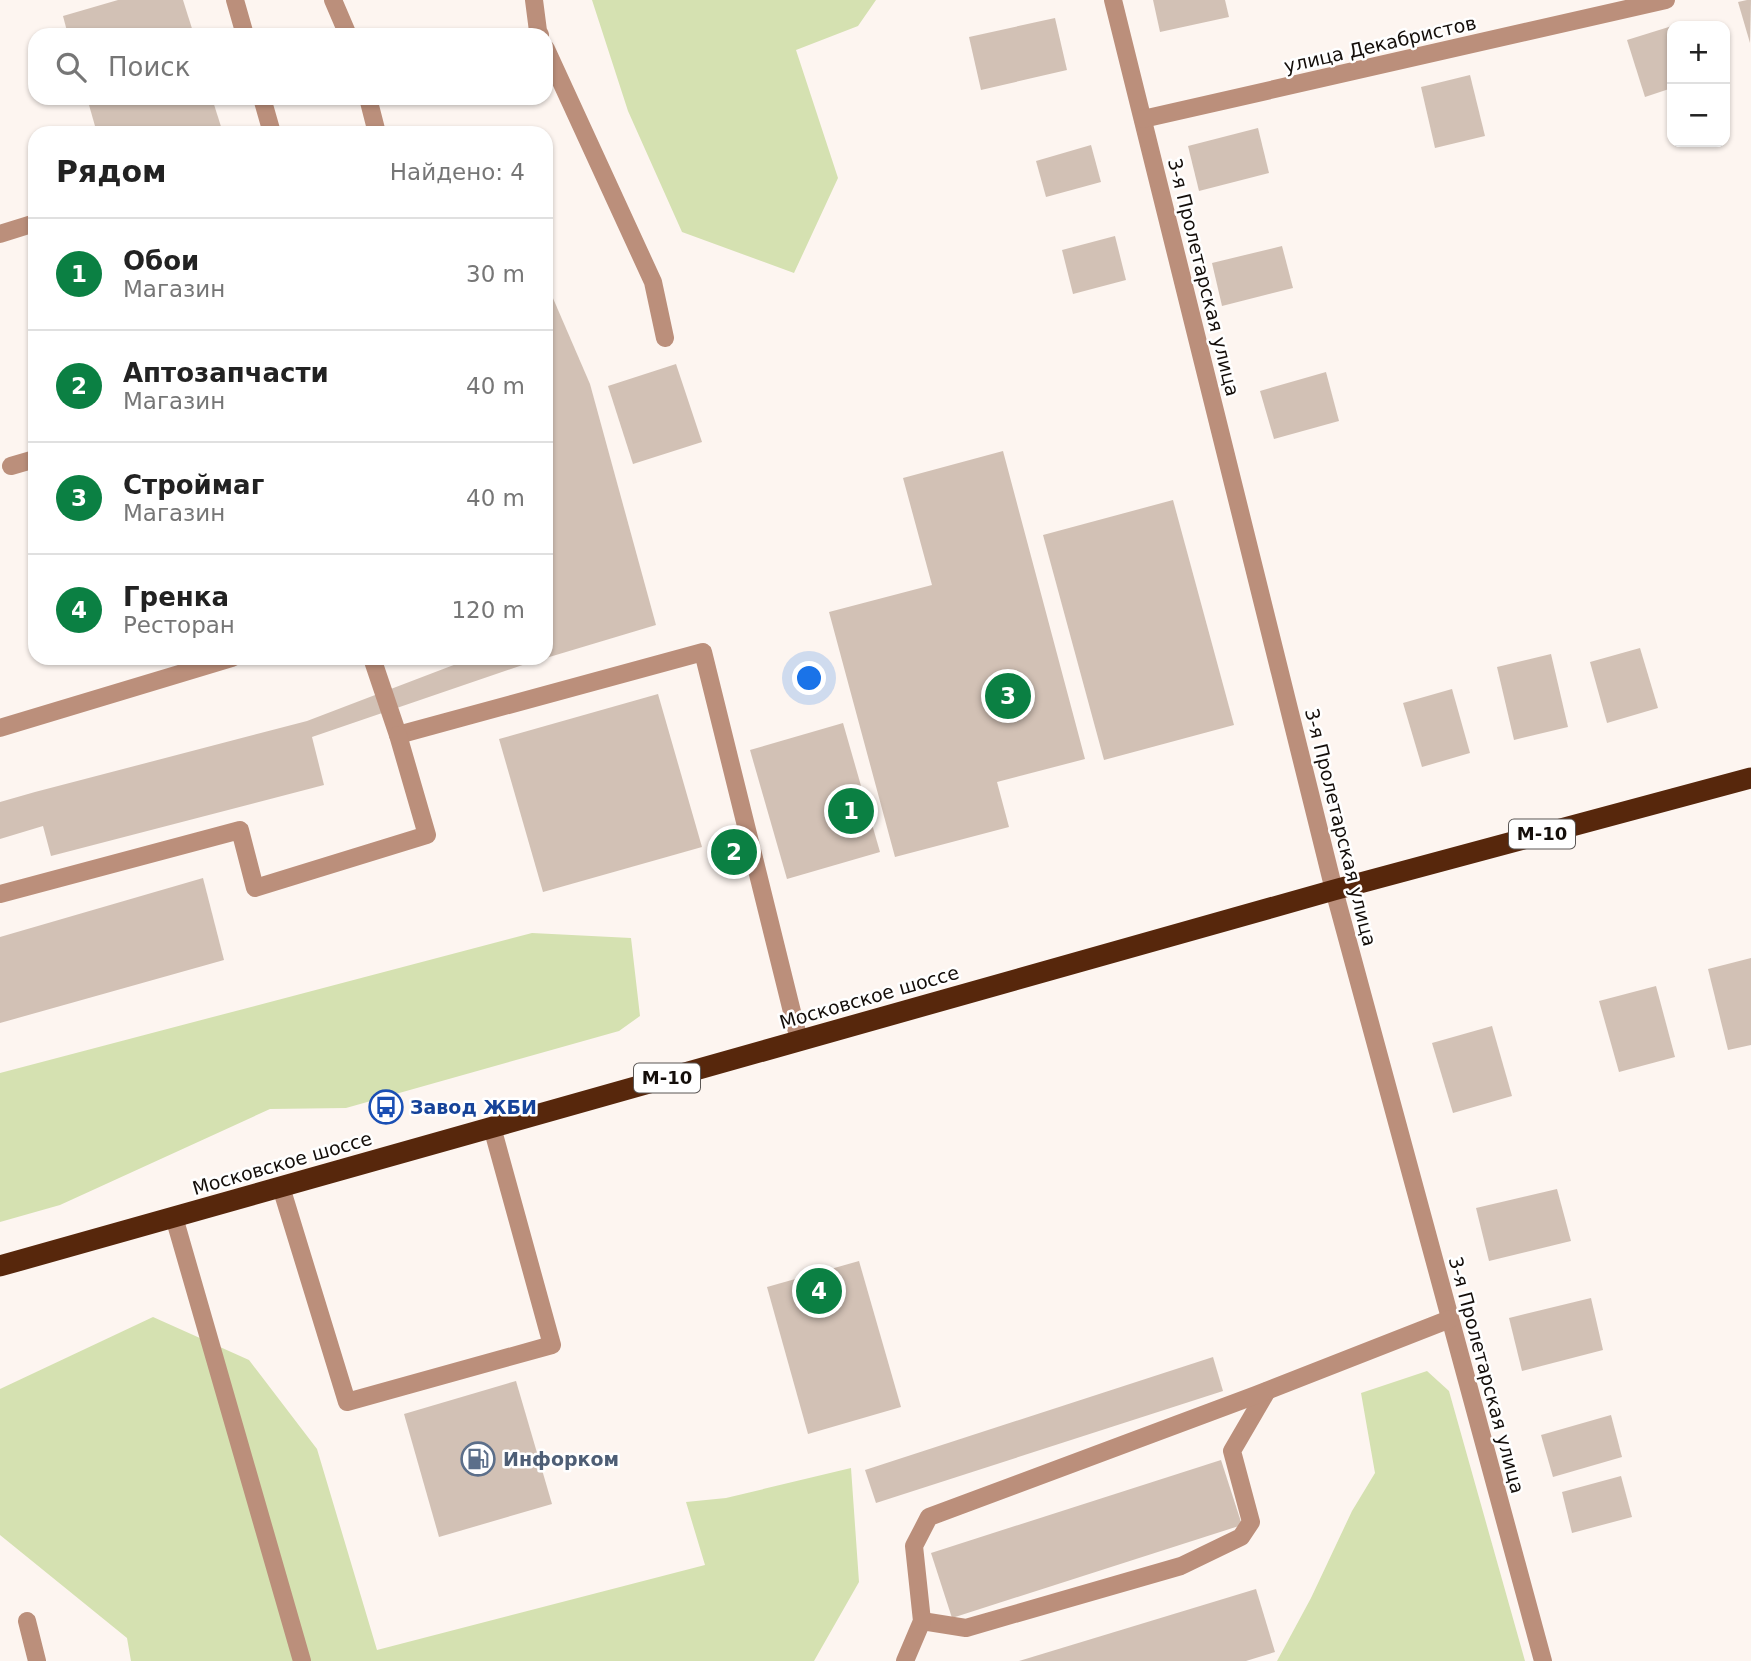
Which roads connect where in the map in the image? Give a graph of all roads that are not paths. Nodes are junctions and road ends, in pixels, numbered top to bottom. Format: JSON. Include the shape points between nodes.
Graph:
{"nodes":[{"id":1,"x":235,"y":0,"type":"edge"},
{"id":2,"x":333,"y":0,"type":"edge"},
{"id":3,"x":534,"y":0,"type":"edge"},
{"id":4,"x":1113,"y":0,"type":"edge"},
{"id":5,"x":1666,"y":0,"type":"edge"},
{"id":6,"x":243,"y":28,"type":"edge"},
{"id":7,"x":345,"y":28,"type":"edge"},
{"id":8,"x":538,"y":28,"type":"edge"},
{"id":9,"x":553,"y":68,"type":"edge"},
{"id":10,"x":264,"y":105,"type":"edge"},
{"id":11,"x":370,"y":105,"type":"edge"},
{"id":12,"x":1143,"y":119,"type":"junction"},
{"id":13,"x":270,"y":126,"type":"edge"},
{"id":14,"x":375,"y":126,"type":"edge"},
{"id":15,"x":28,"y":225,"type":"edge"},
{"id":16,"x":0,"y":234,"type":"edge"},
{"id":17,"x":665,"y":338,"type":"dead end"},
{"id":18,"x":28,"y":461,"type":"edge"},
{"id":19,"x":11,"y":466,"type":"dead end"},
{"id":20,"x":209,"y":665,"type":"edge"},
{"id":21,"x":374,"y":665,"type":"edge"},
{"id":22,"x":0,"y":728,"type":"edge"},
{"id":23,"x":398,"y":735,"type":"junction"},
{"id":24,"x":1751,"y":778,"type":"edge"},
{"id":25,"x":1334,"y":890,"type":"junction"},
{"id":26,"x":0,"y":894,"type":"edge"},
{"id":27,"x":799,"y":1040,"type":"junction"},
{"id":28,"x":492,"y":1127,"type":"junction"},
{"id":29,"x":281,"y":1187,"type":"junction"},
{"id":30,"x":174,"y":1217,"type":"junction"},
{"id":31,"x":0,"y":1266,"type":"edge"},
{"id":32,"x":1450,"y":1319,"type":"junction"},
{"id":33,"x":1267,"y":1391,"type":"junction"},
{"id":34,"x":922,"y":1620,"type":"junction"},
{"id":35,"x":26,"y":1621,"type":"dead end"},
{"id":36,"x":37,"y":1661,"type":"edge"},
{"id":37,"x":302,"y":1661,"type":"edge"},
{"id":38,"x":905,"y":1661,"type":"edge"},
{"id":39,"x":1543,"y":1661,"type":"edge"}],
"edges":[{"from":1,"to":6,"type":"street"},
{"from":2,"to":7,"type":"street"},
{"from":3,"to":8,"type":"street"},
{"from":4,"to":12,"type":"street","name":"3-я Пролетарская улица"},
{"from":5,"to":12,"type":"street","name":"улица Декабристов"},
{"from":9,"to":17,"type":"street","via":[[653,282]]},
{"from":10,"to":13,"type":"street"},
{"from":11,"to":14,"type":"street"},
{"from":12,"to":25,"type":"street","name":"3-я Пролетарская улица"},
{"from":15,"to":16,"type":"street"},
{"from":18,"to":19,"type":"street"},
{"from":20,"to":22,"type":"street"},
{"from":21,"to":23,"type":"street"},
{"from":23,"to":26,"type":"street","via":[[427,835],[255,888],[240,830]]},
{"from":23,"to":27,"type":"street","via":[[703,652]]},
{"from":24,"to":25,"type":"highway","name":"Московское шоссе","number":"М-10"},
{"from":25,"to":27,"type":"highway","name":"Московское шоссе","number":"М-10"},
{"from":25,"to":32,"type":"street","name":"3-я Пролетарская улица"},
{"from":27,"to":28,"type":"highway","name":"Московское шоссе","number":"М-10"},
{"from":28,"to":29,"type":"highway","name":"Московское шоссе","number":"М-10"},
{"from":28,"to":29,"type":"street","via":[[552,1345],[347,1402]]},
{"from":29,"to":30,"type":"highway","name":"Московское шоссе","number":"М-10"},
{"from":30,"to":31,"type":"highway","name":"Московское шоссе","number":"М-10"},
{"from":30,"to":37,"type":"street"},
{"from":32,"to":33,"type":"street"},
{"from":32,"to":39,"type":"street","name":"3-я Пролетарская улица"},
{"from":33,"to":34,"type":"street","via":[[929,1517],[914,1546]]},
{"from":33,"to":34,"type":"street","via":[[1232,1451],[1251,1522],[1241,1537],[1181,1566],[966,1628]]},
{"from":34,"to":38,"type":"street"},
{"from":35,"to":36,"type":"street"}]}
